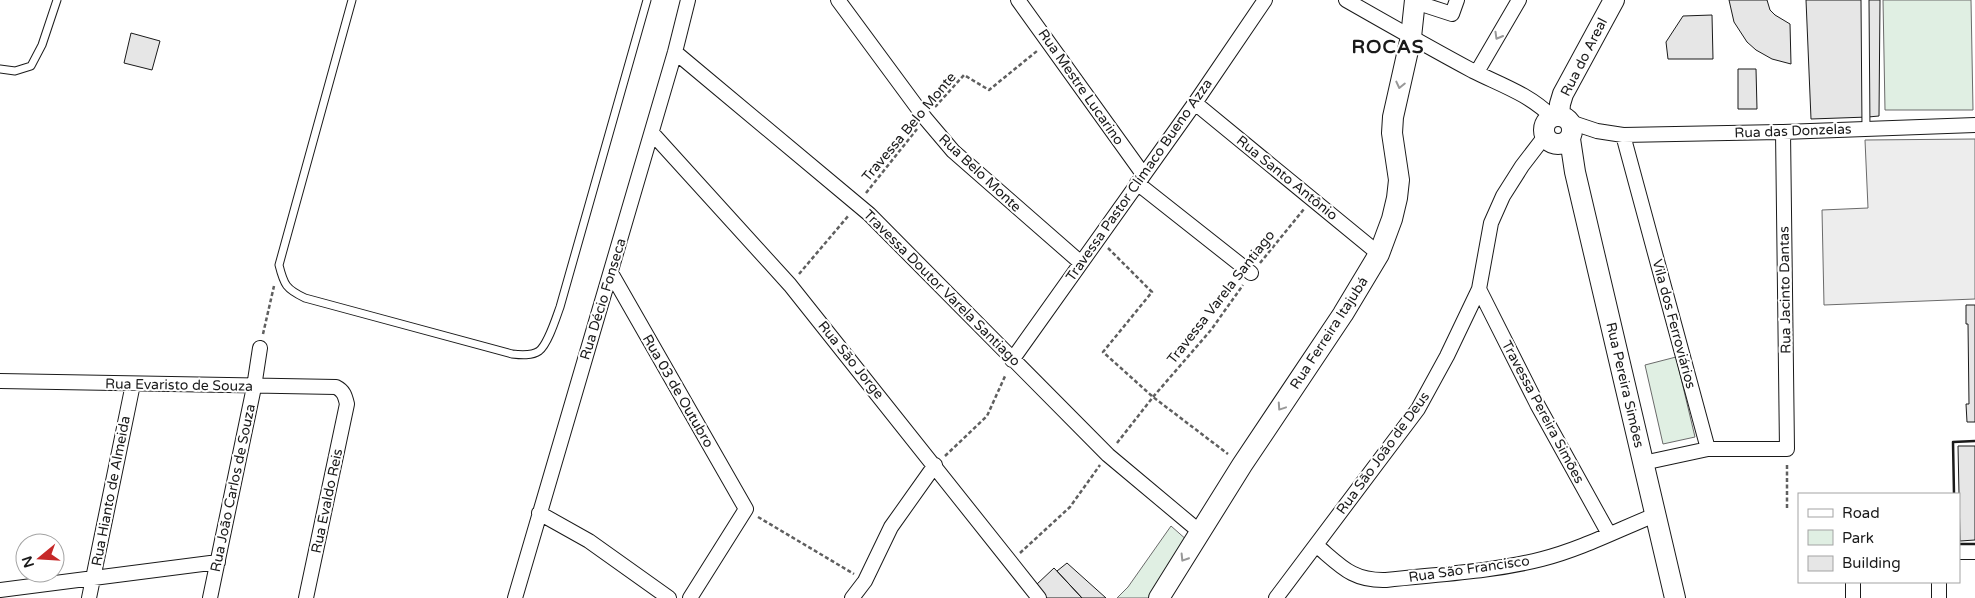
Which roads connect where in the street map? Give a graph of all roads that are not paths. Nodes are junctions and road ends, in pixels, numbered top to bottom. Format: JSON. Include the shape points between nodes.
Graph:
{"nodes":[{"id":1,"x":57,"y":0,"type":"edge"},
{"id":2,"x":352,"y":0,"type":"edge"},
{"id":3,"x":647,"y":0,"type":"edge"},
{"id":4,"x":688,"y":0,"type":"edge"},
{"id":5,"x":838,"y":0,"type":"edge"},
{"id":6,"x":1018,"y":0,"type":"edge"},
{"id":7,"x":1265,"y":0,"type":"edge"},
{"id":8,"x":1346,"y":0,"type":"edge"},
{"id":9,"x":1457,"y":0,"type":"edge"},
{"id":10,"x":1519,"y":0,"type":"edge"},
{"id":11,"x":1614,"y":0,"type":"edge"},
{"id":12,"x":1865,"y":0,"type":"edge"},
{"id":13,"x":1415,"y":1,"type":"edge"},
{"id":14,"x":1411,"y":38,"type":"junction"},
{"id":15,"x":675,"y":52,"type":"junction"},
{"id":16,"x":0,"y":69,"type":"edge"},
{"id":17,"x":1477,"y":72,"type":"junction"},
{"id":18,"x":1195,"y":103,"type":"junction"},
{"id":19,"x":1975,"y":125,"type":"edge"},
{"id":20,"x":1866,"y":129,"type":"junction"},
{"id":21,"x":1560,"y":130,"type":"junction"},
{"id":22,"x":1783,"y":132,"type":"junction"},
{"id":23,"x":652,"y":133,"type":"junction"},
{"id":24,"x":1617,"y":134,"type":"junction"},
{"id":25,"x":1140,"y":178,"type":"junction"},
{"id":26,"x":1379,"y":254,"type":"junction"},
{"id":27,"x":1080,"y":263,"type":"junction"},
{"id":28,"x":611,"y":273,"type":"junction"},
{"id":29,"x":1251,"y":273,"type":"road end"},
{"id":30,"x":1479,"y":289,"type":"junction"},
{"id":31,"x":260,"y":348,"type":"road end"},
{"id":32,"x":1012,"y":360,"type":"junction"},
{"id":33,"x":0,"y":380,"type":"edge"},
{"id":34,"x":132,"y":384,"type":"junction"},
{"id":35,"x":254,"y":387,"type":"junction"},
{"id":36,"x":347,"y":404,"type":"joint"},
{"id":37,"x":1708,"y":449,"type":"junction"},
{"id":38,"x":1643,"y":463,"type":"junction"},
{"id":39,"x":935,"y":466,"type":"junction"},
{"id":40,"x":539,"y":513,"type":"junction"},
{"id":41,"x":1656,"y":515,"type":"junction"},
{"id":42,"x":1200,"y":532,"type":"junction"},
{"id":43,"x":1609,"y":534,"type":"junction"},
{"id":44,"x":1316,"y":546,"type":"junction"},
{"id":45,"x":1960,"y":552,"type":"edge"},
{"id":46,"x":1975,"y":552,"type":"edge"},
{"id":47,"x":218,"y":562,"type":"junction"},
{"id":48,"x":93,"y":578,"type":"junction"},
{"id":49,"x":1853,"y":583,"type":"edge"},
{"id":50,"x":1938,"y":583,"type":"edge"},
{"id":51,"x":0,"y":590,"type":"edge"},
{"id":52,"x":1672,"y":592,"type":"edge"},
{"id":53,"x":89,"y":598,"type":"edge"},
{"id":54,"x":210,"y":598,"type":"edge"},
{"id":55,"x":306,"y":598,"type":"edge"},
{"id":56,"x":515,"y":598,"type":"edge"},
{"id":57,"x":669,"y":598,"type":"edge"},
{"id":58,"x":690,"y":598,"type":"edge"},
{"id":59,"x":852,"y":598,"type":"edge"},
{"id":60,"x":1038,"y":598,"type":"edge"},
{"id":61,"x":1159,"y":598,"type":"edge"},
{"id":62,"x":1276,"y":598,"type":"edge"},
{"id":63,"x":1853,"y":598,"type":"edge"},
{"id":64,"x":1939,"y":598,"type":"edge"}],
"edges":[{"from":1,"to":16,"type":"lane","via":[[42,45],[31,66],[15,71]]},
{"from":2,"to":3,"type":"lane","via":[[279,265],[285,286],[305,298],[512,354],[528,355],[540,350],[560,307]]},
{"from":4,"to":15,"type":"street","name":"Rua Décio Fonseca"},
{"from":5,"to":27,"type":"street","name":"Rua Belo Monte","via":[[925,118],[953,150]]},
{"from":6,"to":25,"type":"street","name":"Rua Mestre Lucarino"},
{"from":7,"to":18,"type":"street","name":"Travessa Pastor Clímaco Bueno Azza"},
{"from":8,"to":14,"type":"street"},
{"from":9,"to":13,"type":"street","via":[[1452,14]]},
{"from":10,"to":17,"type":"street","one_way":true},
{"from":11,"to":21,"type":"street","name":"Rua do Areal","via":[[1564,94],[1560,104]]},
{"from":12,"to":20,"type":"lane"},
{"from":13,"to":14,"type":"street","name":"Rua Ferreira Itajubá"},
{"from":14,"to":17,"type":"street"},
{"from":14,"to":26,"type":"street","name":"Rua Ferreira Itajubá","one_way":true,"via":[[1392,117],[1399,180],[1397,198]]},
{"from":15,"to":23,"type":"street","name":"Rua Décio Fonseca"},
{"from":15,"to":32,"type":"street","name":"Travessa Doutor Varela Santiago","via":[[858,204]]},
{"from":17,"to":21,"type":"street","via":[[1521,92]]},
{"from":18,"to":25,"type":"street","name":"Travessa Pastor Clímaco Bueno Azza"},
{"from":18,"to":26,"type":"street","name":"Rua Santo Antônio"},
{"from":19,"to":20,"type":"street","name":"Rua das Donzelas"},
{"from":20,"to":22,"type":"street","name":"Rua das Donzelas"},
{"from":21,"to":24,"type":"street","name":"Rua das Donzelas"},
{"from":21,"to":30,"type":"street","name":"Rua São João de Deus","via":[[1513,181],[1504,196],[1491,223]]},
{"from":21,"to":38,"type":"street","name":"Rua Pereira Simões","via":[[1575,172]]},
{"from":22,"to":24,"type":"street","name":"Rua das Donzelas"},
{"from":22,"to":37,"type":"street","name":"Rua Jacinto Dantas","via":[[1787,449]]},
{"from":23,"to":28,"type":"street","name":"Rua Décio Fonseca"},
{"from":23,"to":39,"type":"street","name":"Rua São Jorge","via":[[790,285]]},
{"from":24,"to":37,"type":"street","name":"Vila dos Ferroviários"},
{"from":25,"to":27,"type":"street","name":"Travessa Pastor Clímaco Bueno Azza"},
{"from":25,"to":29,"type":"street","name":"Rua Mestre Lucarino"},
{"from":26,"to":42,"type":"street","name":"Rua Ferreira Itajubá","one_way":true},
{"from":27,"to":32,"type":"street","name":"Travessa Pastor Clímaco Bueno Azza"},
{"from":28,"to":40,"type":"street","name":"Rua Décio Fonseca"},
{"from":28,"to":58,"type":"street","name":"Rua 03 de Outubro","via":[[746,510]]},
{"from":30,"to":43,"type":"street","name":"Travessa Pereira Simões","via":[[1537,404]]},
{"from":30,"to":44,"type":"street","name":"Rua São João de Deus","via":[[1448,356],[1418,409]]},
{"from":31,"to":35,"type":"street","name":"Rua João Carlos de Souza"},
{"from":32,"to":42,"type":"street","name":"Travessa Doutor Varela Santiago","via":[[1108,455]]},
{"from":33,"to":34,"type":"street","name":"Rua Evaristo de Souza"},
{"from":34,"to":35,"type":"street","name":"Rua Evaristo de Souza"},
{"from":34,"to":48,"type":"street","name":"Rua Hianto de Almeida"},
{"from":35,"to":36,"type":"street","name":"Rua Evaristo de Souza","via":[[336,387],[345,395]]},
{"from":35,"to":47,"type":"street","name":"Rua João Carlos de Souza"},
{"from":36,"to":55,"type":"street","name":"Rua Evaldo Reis"},
{"from":37,"to":38,"type":"street"},
{"from":38,"to":41,"type":"street","name":"Rua Pereira Simões"},
{"from":39,"to":59,"type":"street","via":[[891,526],[865,581]]},
{"from":39,"to":60,"type":"street","name":"Rua São Jorge"},
{"from":40,"to":56,"type":"street","name":"Rua Décio Fonseca"},
{"from":40,"to":57,"type":"street","via":[[590,541]]},
{"from":41,"to":43,"type":"street","name":"Rua São Francisco"},
{"from":41,"to":52,"type":"street","name":"Rua Pereira Simões"},
{"from":42,"to":61,"type":"street","name":"Rua Ferreira Itajubá","one_way":true},
{"from":43,"to":44,"type":"street","name":"Rua São Francisco","via":[[1577,548],[1518,564],[1371,581],[1347,571]]},
{"from":44,"to":62,"type":"street","name":"Rua São João de Deus"},
{"from":45,"to":46,"type":"street"},
{"from":47,"to":48,"type":"street"},
{"from":47,"to":54,"type":"street","name":"Rua João Carlos de Souza"},
{"from":48,"to":51,"type":"street"},
{"from":48,"to":53,"type":"street","name":"Rua Hianto de Almeida"},
{"from":49,"to":63,"type":"street"},
{"from":50,"to":64,"type":"street"}]}
